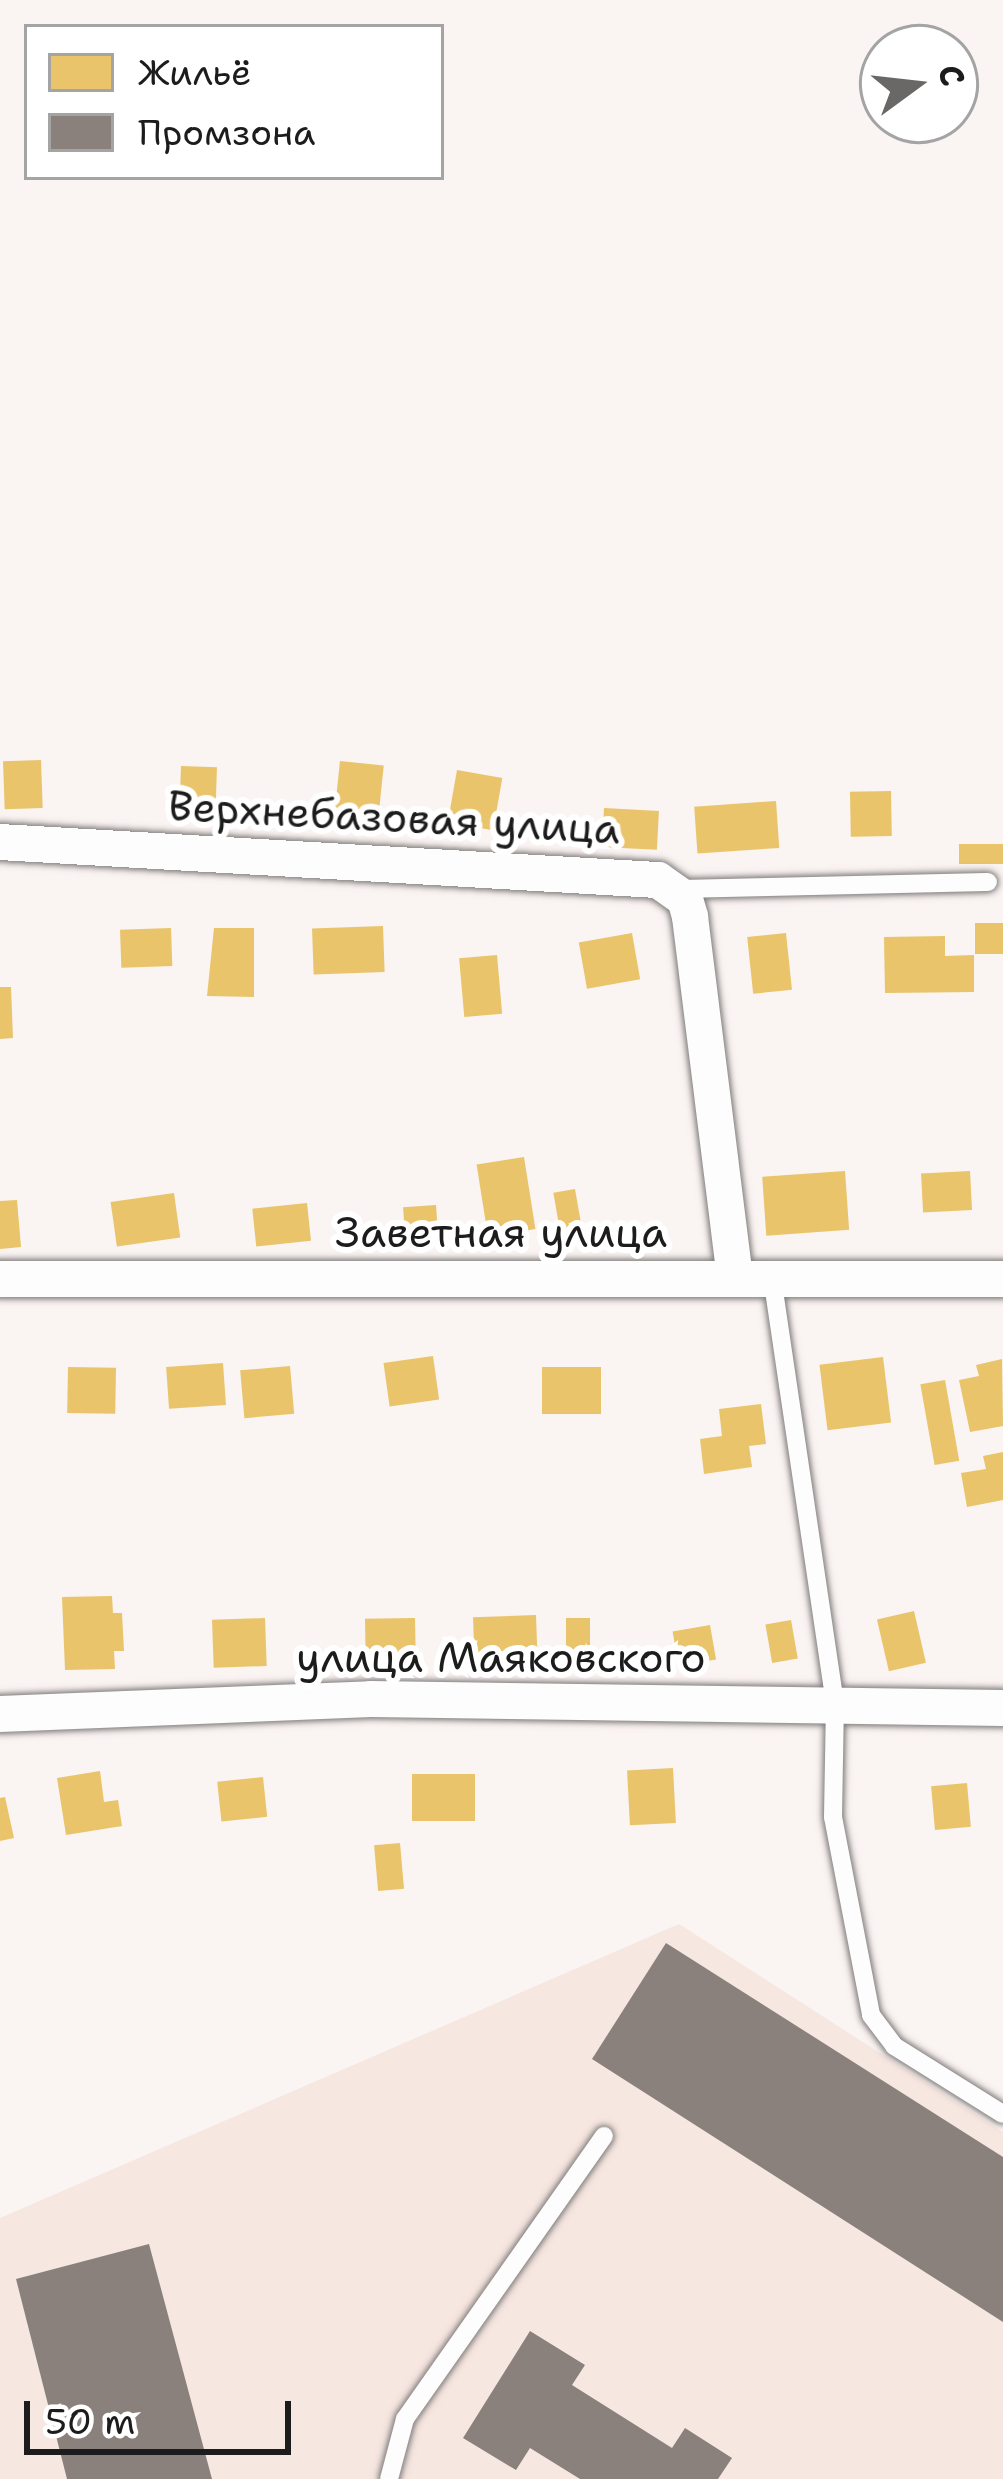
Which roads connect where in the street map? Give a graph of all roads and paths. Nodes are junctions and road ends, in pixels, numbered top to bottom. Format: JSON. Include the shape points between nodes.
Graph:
{"nodes":[{"id":1,"x":0,"y":842,"type":"edge"},
{"id":2,"x":988,"y":881,"type":"dead end"},
{"id":3,"x":674,"y":890,"type":"junction"},
{"id":4,"x":735,"y":1276,"type":"junction"},
{"id":5,"x":772,"y":1276,"type":"junction"},
{"id":6,"x":0,"y":1279,"type":"edge"},
{"id":7,"x":1003,"y":1279,"type":"edge"},
{"id":8,"x":835,"y":1702,"type":"junction"},
{"id":9,"x":1003,"y":1708,"type":"edge"},
{"id":10,"x":0,"y":1714,"type":"edge"},
{"id":11,"x":1003,"y":2114,"type":"edge"},
{"id":12,"x":604,"y":2135,"type":"dead end"},
{"id":13,"x":389,"y":2479,"type":"edge"}],
"edges":[{"from":1,"to":3,"type":"street","name":"Верхнебазовая улица","via":[[629,874]]},
{"from":2,"to":3,"type":"lane"},
{"from":3,"to":4,"type":"street","via":[[690,917]]},
{"from":4,"to":5,"type":"street","name":"Заветная улица"},
{"from":4,"to":6,"type":"street","name":"Заветная улица"},
{"from":5,"to":7,"type":"street","name":"Заветная улица"},
{"from":5,"to":8,"type":"lane"},
{"from":8,"to":9,"type":"street","name":"улица Маяковского"},
{"from":8,"to":10,"type":"street","name":"улица Маяковского","via":[[371,1699]]},
{"from":8,"to":11,"type":"lane","via":[[833,1817],[871,2015],[894,2046]]},
{"from":12,"to":13,"type":"lane","via":[[405,2419]]}]}
